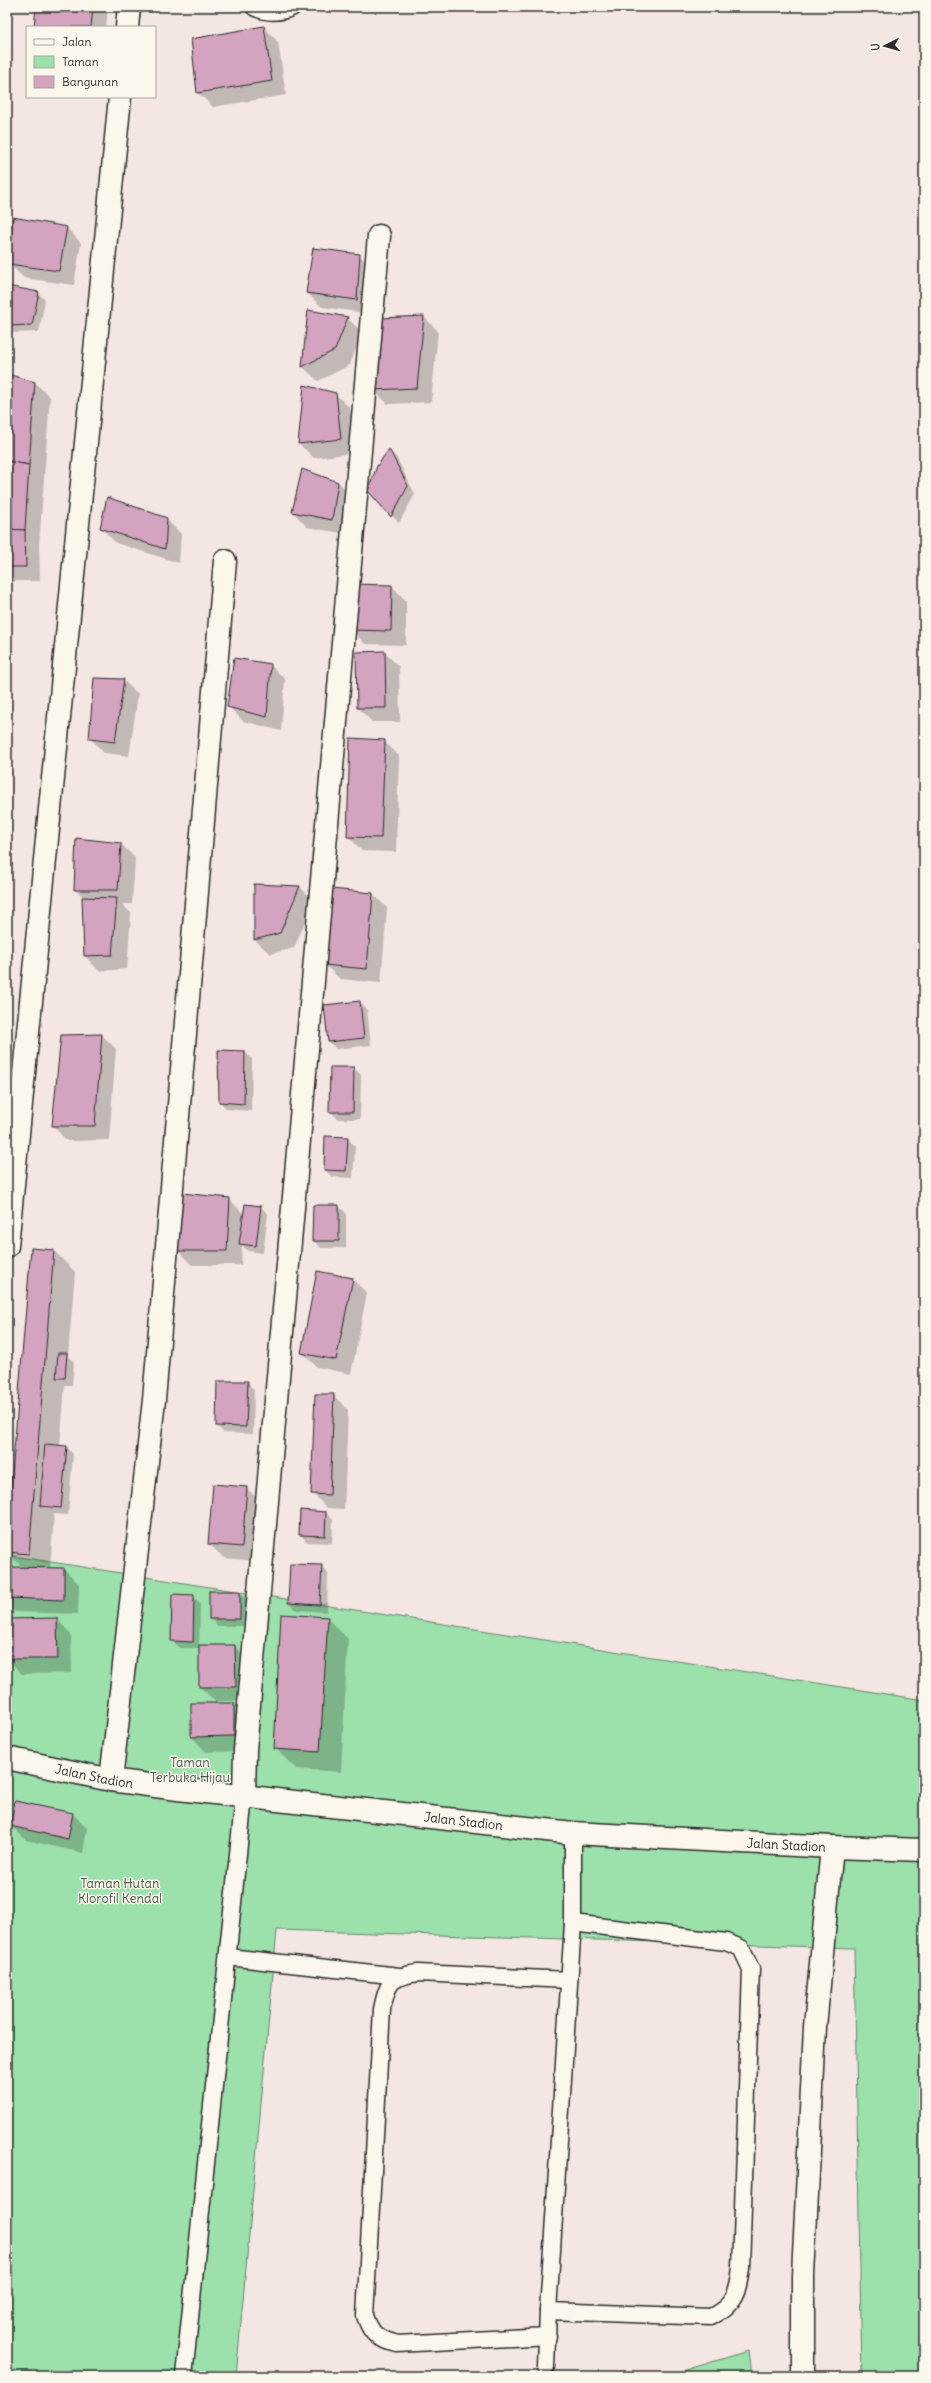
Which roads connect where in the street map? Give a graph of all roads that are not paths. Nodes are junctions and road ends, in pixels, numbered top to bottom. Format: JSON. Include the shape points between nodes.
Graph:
{"nodes":[{"id":1,"x":129,"y":7,"type":"edge"},
{"id":2,"x":254,"y":7,"type":"edge"},
{"id":3,"x":293,"y":7,"type":"edge"},
{"id":4,"x":127,"y":26,"type":"edge"},
{"id":5,"x":120,"y":98,"type":"edge"},
{"id":6,"x":379,"y":236,"type":"dead end"},
{"id":7,"x":225,"y":561,"type":"dead end"},
{"id":8,"x":7,"y":1246,"type":"edge"},
{"id":9,"x":7,"y":1758,"type":"edge"},
{"id":10,"x":111,"y":1780,"type":"junction"},
{"id":11,"x":244,"y":1796,"type":"junction"},
{"id":12,"x":573,"y":1833,"type":"junction"},
{"id":13,"x":832,"y":1848,"type":"junction"},
{"id":14,"x":924,"y":1850,"type":"edge"},
{"id":15,"x":573,"y":1923,"type":"junction"},
{"id":16,"x":228,"y":1957,"type":"junction"},
{"id":17,"x":399,"y":1976,"type":"junction"},
{"id":18,"x":569,"y":1980,"type":"junction"},
{"id":19,"x":548,"y":2311,"type":"junction"},
{"id":20,"x":548,"y":2336,"type":"junction"},
{"id":21,"x":546,"y":2367,"type":"dead end"},
{"id":22,"x":184,"y":2376,"type":"edge"},
{"id":23,"x":802,"y":2376,"type":"edge"}],
"edges":[{"from":1,"to":4,"type":"street"},
{"from":2,"to":3,"type":"lane","via":[[262,11],[284,11]]},
{"from":5,"to":8,"type":"street"},
{"from":6,"to":11,"type":"street","via":[[245,1750]]},
{"from":7,"to":10,"type":"street","via":[[154,1400]]},
{"from":9,"to":10,"type":"street","name":"Jalan Stadion"},
{"from":10,"to":11,"type":"street","name":"Jalan Stadion"},
{"from":11,"to":12,"type":"street","name":"Jalan Stadion"},
{"from":11,"to":16,"type":"lane"},
{"from":12,"to":13,"type":"street","name":"Jalan Stadion"},
{"from":12,"to":15,"type":"lane"},
{"from":13,"to":14,"type":"street","name":"Jalan Stadion"},
{"from":13,"to":23,"type":"street","via":[[815,2027],[803,2276]]},
{"from":15,"to":18,"type":"lane"},
{"from":15,"to":19,"type":"lane","via":[[726,1942],[741,1948],[745,1955],[751,1969],[740,2268],[738,2290],[726,2309],[711,2317]]},
{"from":16,"to":17,"type":"lane"},
{"from":16,"to":22,"type":"lane"},
{"from":17,"to":18,"type":"lane","via":[[418,1973]]},
{"from":17,"to":20,"type":"lane","via":[[387,1989],[382,2008],[365,2316],[370,2332],[397,2344]]},
{"from":18,"to":19,"type":"lane"},
{"from":19,"to":20,"type":"lane"},
{"from":20,"to":21,"type":"lane"}]}
